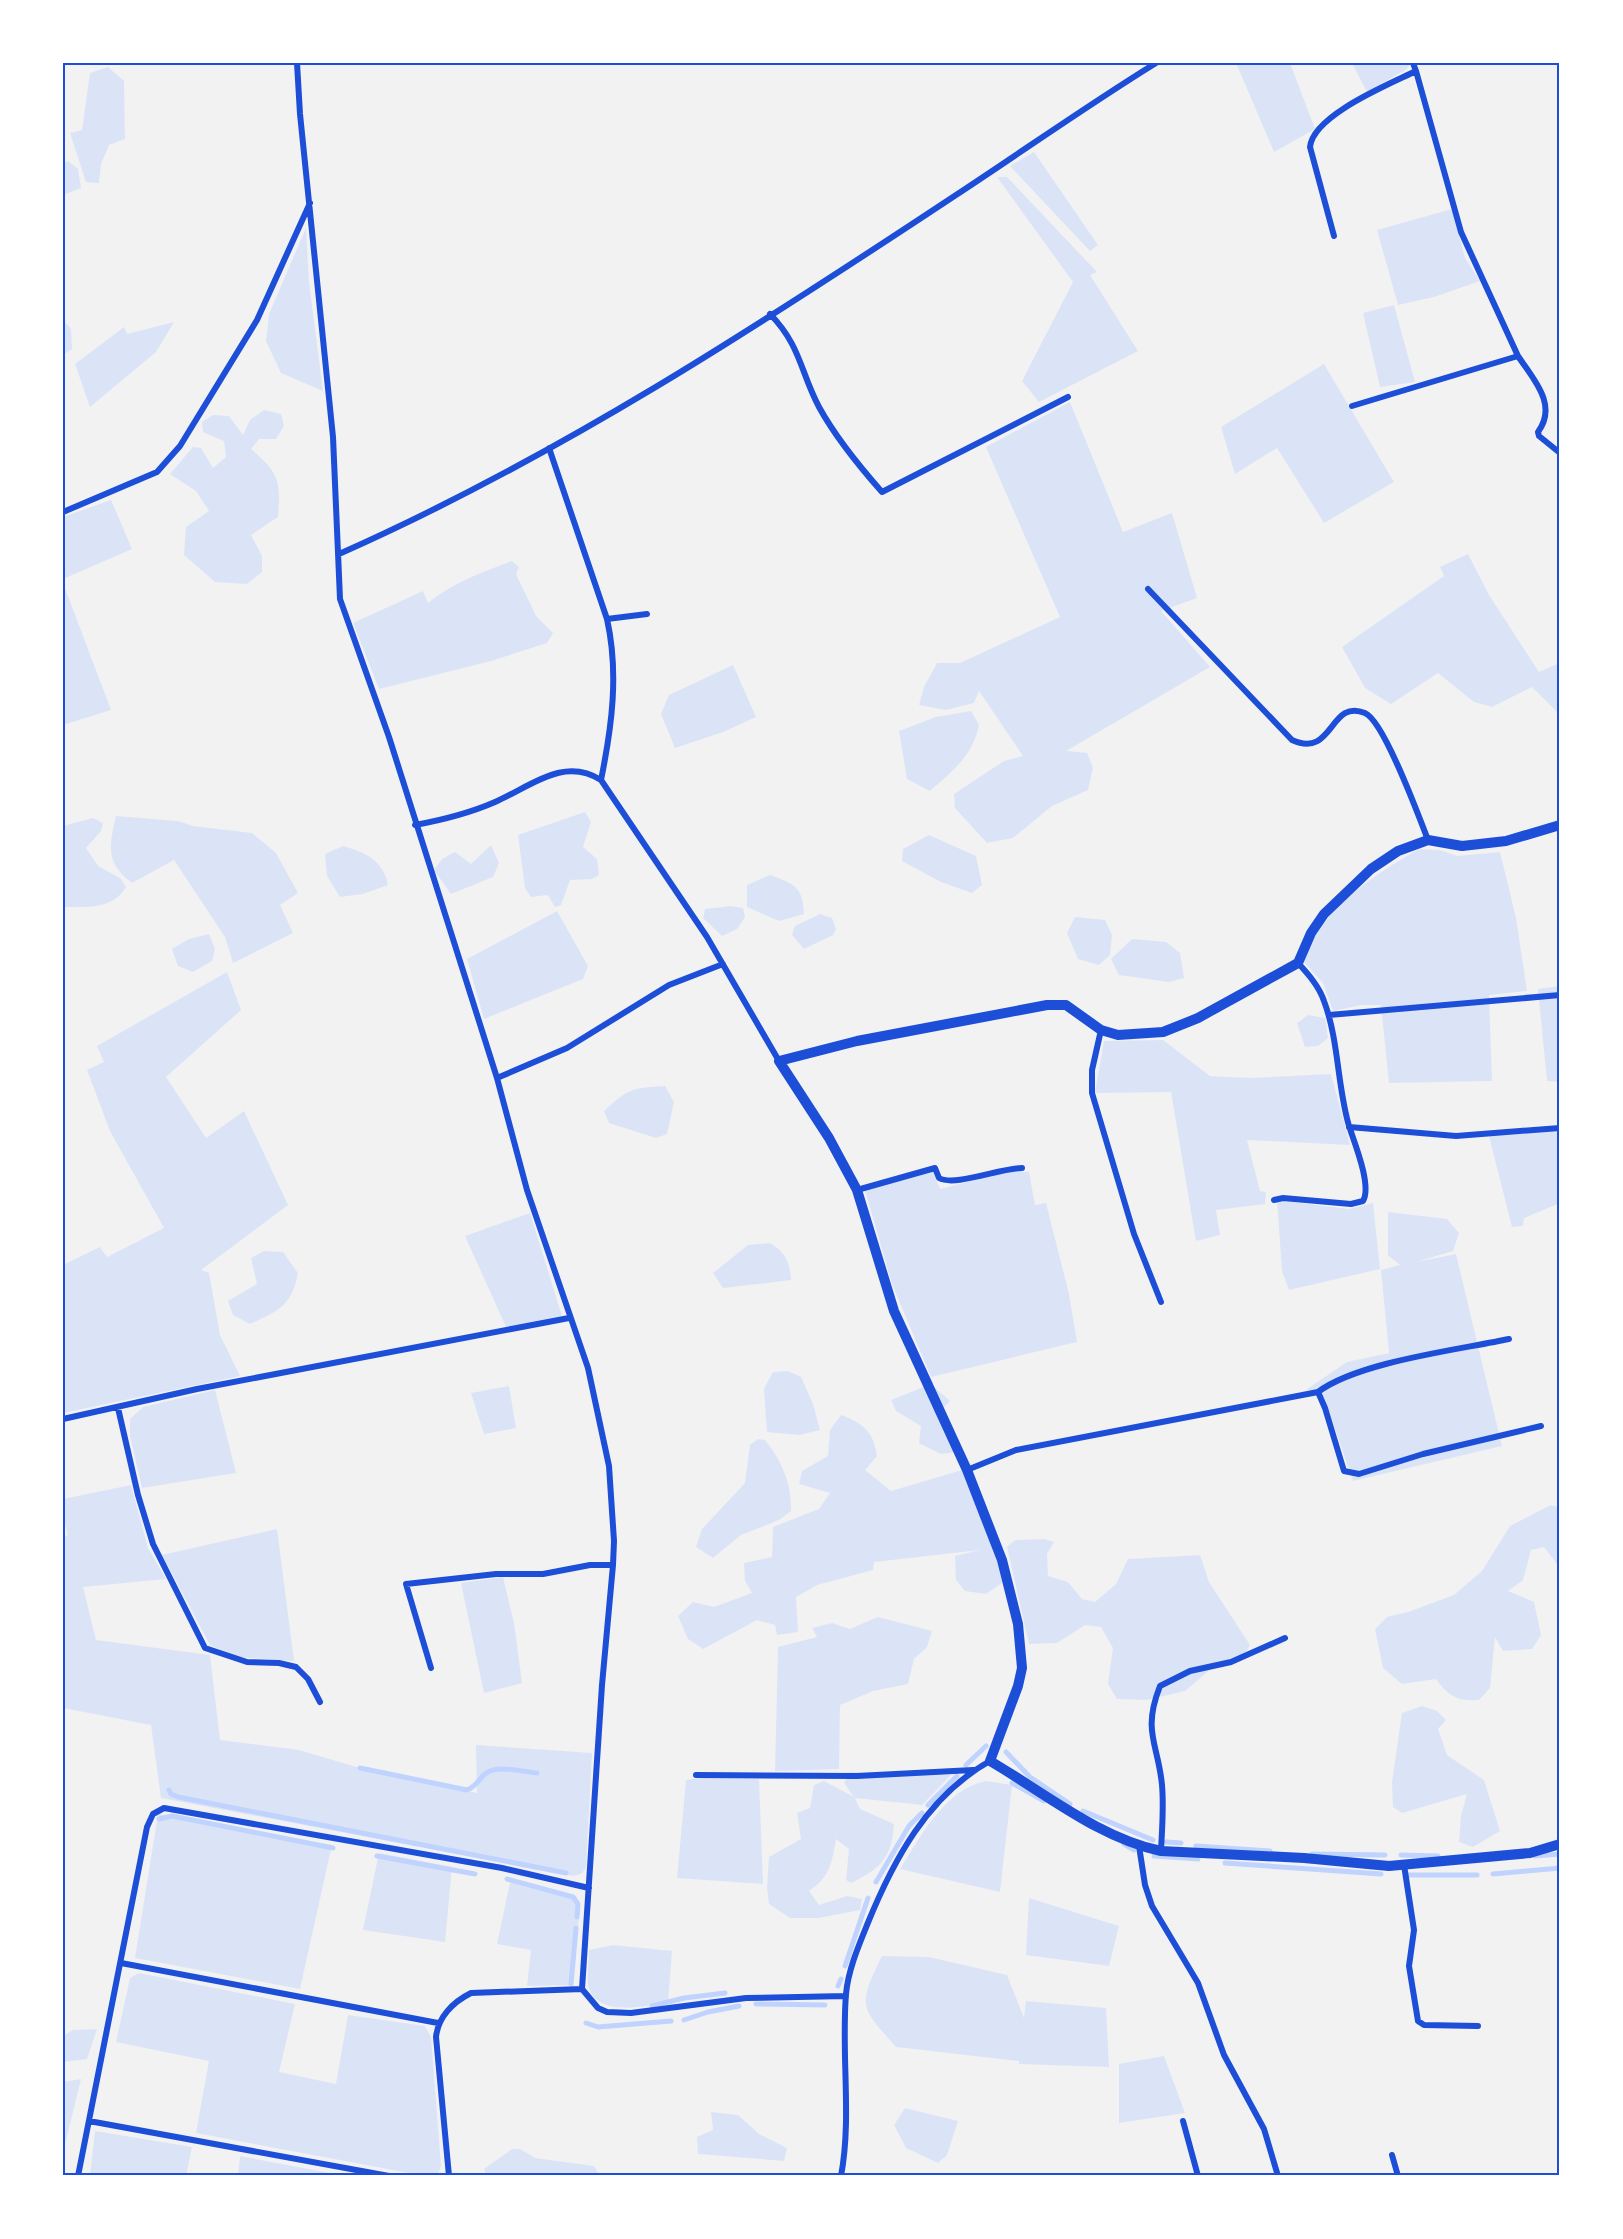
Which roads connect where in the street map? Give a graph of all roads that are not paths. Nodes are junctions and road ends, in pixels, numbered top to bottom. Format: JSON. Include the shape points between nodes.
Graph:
{"nodes":[{"id":1,"x":297,"y":63,"type":"edge"},
{"id":2,"x":1156,"y":63,"type":"edge"},
{"id":3,"x":1413,"y":63,"type":"edge"},
{"id":4,"x":1416,"y":71,"type":"junction"},
{"id":5,"x":311,"y":202,"type":"junction"},
{"id":6,"x":1334,"y":236,"type":"dead end"},
{"id":7,"x":770,"y":314,"type":"junction"},
{"id":8,"x":1518,"y":356,"type":"junction"},
{"id":9,"x":1068,"y":397,"type":"dead end"},
{"id":10,"x":1352,"y":406,"type":"dead end"},
{"id":11,"x":549,"y":448,"type":"junction"},
{"id":12,"x":1560,"y":453,"type":"edge"},
{"id":13,"x":63,"y":512,"type":"edge"},
{"id":14,"x":339,"y":554,"type":"junction"},
{"id":15,"x":1148,"y":589,"type":"dead end"},
{"id":16,"x":647,"y":614,"type":"dead end"},
{"id":17,"x":607,"y":619,"type":"junction"},
{"id":18,"x":601,"y":780,"type":"junction"},
{"id":19,"x":415,"y":825,"type":"junction"},
{"id":20,"x":1560,"y":825,"type":"edge"},
{"id":21,"x":1428,"y":840,"type":"junction"},
{"id":22,"x":1298,"y":963,"type":"junction"},
{"id":23,"x":723,"y":964,"type":"junction"},
{"id":24,"x":1560,"y":995,"type":"edge"},
{"id":25,"x":1329,"y":1015,"type":"junction"},
{"id":26,"x":1101,"y":1030,"type":"junction"},
{"id":27,"x":779,"y":1061,"type":"junction"},
{"id":28,"x":497,"y":1078,"type":"junction"},
{"id":29,"x":1349,"y":1127,"type":"junction"},
{"id":30,"x":1560,"y":1128,"type":"edge"},
{"id":31,"x":1022,"y":1168,"type":"dead end"},
{"id":32,"x":857,"y":1190,"type":"junction"},
{"id":33,"x":1274,"y":1200,"type":"dead end"},
{"id":34,"x":1161,"y":1302,"type":"dead end"},
{"id":35,"x":569,"y":1318,"type":"junction"},
{"id":36,"x":1509,"y":1339,"type":"dead end"},
{"id":37,"x":1318,"y":1392,"type":"junction"},
{"id":38,"x":118,"y":1408,"type":"junction"},
{"id":39,"x":63,"y":1419,"type":"edge"},
{"id":40,"x":1541,"y":1426,"type":"dead end"},
{"id":41,"x":967,"y":1470,"type":"junction"},
{"id":42,"x":613,"y":1565,"type":"junction"},
{"id":43,"x":1285,"y":1638,"type":"dead end"},
{"id":44,"x":431,"y":1668,"type":"dead end"},
{"id":45,"x":320,"y":1702,"type":"dead end"},
{"id":46,"x":990,"y":1761,"type":"junction"},
{"id":47,"x":973,"y":1770,"type":"junction"},
{"id":48,"x":696,"y":1775,"type":"dead end"},
{"id":49,"x":1560,"y":1844,"type":"edge"},
{"id":50,"x":1139,"y":1846,"type":"junction"},
{"id":51,"x":1161,"y":1851,"type":"junction"},
{"id":52,"x":1404,"y":1865,"type":"junction"},
{"id":53,"x":589,"y":1888,"type":"junction"},
{"id":54,"x":121,"y":1963,"type":"junction"},
{"id":55,"x":582,"y":1989,"type":"junction"},
{"id":56,"x":846,"y":1996,"type":"junction"},
{"id":57,"x":438,"y":2023,"type":"junction"},
{"id":58,"x":1478,"y":2026,"type":"dead end"},
{"id":59,"x":89,"y":2121,"type":"junction"},
{"id":60,"x":1183,"y":2121,"type":"dead end"},
{"id":61,"x":1392,"y":2155,"type":"dead end"},
{"id":62,"x":78,"y":2176,"type":"edge"},
{"id":63,"x":388,"y":2176,"type":"edge"},
{"id":64,"x":448,"y":2176,"type":"edge"},
{"id":65,"x":841,"y":2176,"type":"edge"},
{"id":66,"x":1198,"y":2176,"type":"edge"},
{"id":67,"x":1278,"y":2176,"type":"edge"},
{"id":68,"x":1398,"y":2176,"type":"edge"}],
"edges":[{"from":1,"to":5,"type":"street"},
{"from":2,"to":7,"type":"street"},
{"from":3,"to":4,"type":"street"},
{"from":4,"to":6,"type":"street","via":[[1358,100],[1328,120],[1313,136],[1310,147]]},
{"from":4,"to":8,"type":"street","via":[[1461,232]]},
{"from":5,"to":13,"type":"street","via":[[257,320],[180,446],[157,472]]},
{"from":5,"to":14,"type":"street","via":[[333,437]]},
{"from":7,"to":9,"type":"street","via":[[792,341],[819,406],[858,466],[882,492]]},
{"from":7,"to":11,"type":"street"},
{"from":8,"to":10,"type":"street"},
{"from":8,"to":12,"type":"street","via":[[1547,408],[1539,436]]},
{"from":11,"to":14,"type":"street","via":[[465,495]]},
{"from":11,"to":17,"type":"street"},
{"from":14,"to":19,"type":"street","via":[[340,599]]},
{"from":15,"to":21,"type":"street","via":[[1292,740],[1305,746],[1316,744],[1339,717],[1351,712],[1364,712],[1375,720]]},
{"from":16,"to":17,"type":"street"},
{"from":17,"to":18,"type":"street","via":[[614,689]]},
{"from":18,"to":19,"type":"street","via":[[575,770],[558,772],[495,802]]},
{"from":18,"to":23,"type":"street"},
{"from":19,"to":28,"type":"street"},
{"from":20,"to":21,"type":"street","via":[[1480,845]]},
{"from":21,"to":22,"type":"street","via":[[1398,851],[1348,889],[1311,933]]},
{"from":22,"to":25,"type":"street","via":[[1323,997]]},
{"from":22,"to":26,"type":"street","via":[[1198,1018],[1163,1032],[1118,1035]]},
{"from":23,"to":27,"type":"street"},
{"from":23,"to":28,"type":"street","via":[[669,985],[559,1052]]},
{"from":24,"to":25,"type":"street"},
{"from":25,"to":29,"type":"street","via":[[1339,1089]]},
{"from":26,"to":27,"type":"street","via":[[1066,1005],[1047,1005],[897,1033]]},
{"from":26,"to":34,"type":"street","via":[[1092,1070],[1092,1093],[1134,1234]]},
{"from":27,"to":32,"type":"street"},
{"from":28,"to":35,"type":"street","via":[[527,1191]]},
{"from":29,"to":30,"type":"street","via":[[1456,1136]]},
{"from":29,"to":33,"type":"street","via":[[1365,1179],[1363,1201],[1351,1204]]},
{"from":31,"to":32,"type":"street","via":[[950,1181],[939,1178],[935,1168]]},
{"from":32,"to":41,"type":"street","via":[[894,1311]]},
{"from":35,"to":38,"type":"street","via":[[197,1389]]},
{"from":35,"to":42,"type":"street","via":[[588,1368],[609,1466]]},
{"from":36,"to":37,"type":"street","via":[[1369,1368],[1330,1383]]},
{"from":37,"to":40,"type":"street","via":[[1344,1471],[1359,1474]]},
{"from":37,"to":41,"type":"street","via":[[1016,1450]]},
{"from":38,"to":39,"type":"street"},
{"from":38,"to":45,"type":"street","via":[[153,1544],[205,1648],[247,1662],[296,1667],[308,1679]]},
{"from":41,"to":46,"type":"street","via":[[1002,1560],[1022,1654],[1018,1686]]},
{"from":42,"to":44,"type":"street","via":[[406,1584]]},
{"from":42,"to":53,"type":"street"},
{"from":43,"to":51,"type":"street","via":[[1217,1667],[1190,1671],[1160,1686],[1152,1706],[1151,1740],[1162,1785]]},
{"from":46,"to":47,"type":"street"},
{"from":46,"to":50,"type":"street","via":[[1060,1805]]},
{"from":47,"to":48,"type":"street","via":[[857,1776]]},
{"from":47,"to":56,"type":"street","via":[[923,1820],[897,1858],[864,1934]]},
{"from":49,"to":52,"type":"street","via":[[1530,1853]]},
{"from":50,"to":51,"type":"street"},
{"from":50,"to":67,"type":"street","via":[[1152,1906],[1198,1983],[1224,2055],[1264,2129]]},
{"from":51,"to":52,"type":"street"},
{"from":52,"to":58,"type":"street","via":[[1414,1930],[1409,1966],[1418,2021],[1424,2025]]},
{"from":53,"to":54,"type":"street","via":[[502,1868],[164,1808],[153,1814],[147,1827]]},
{"from":53,"to":55,"type":"street"},
{"from":54,"to":57,"type":"street"},
{"from":54,"to":59,"type":"street"},
{"from":55,"to":56,"type":"street","via":[[598,2008],[631,2013],[746,1998]]},
{"from":55,"to":57,"type":"street","via":[[471,1993],[459,1999]]},
{"from":56,"to":65,"type":"street","via":[[845,2147]]},
{"from":57,"to":64,"type":"street"},
{"from":59,"to":62,"type":"street"},
{"from":59,"to":63,"type":"street"},
{"from":60,"to":66,"type":"street"},
{"from":61,"to":68,"type":"street"}]}
